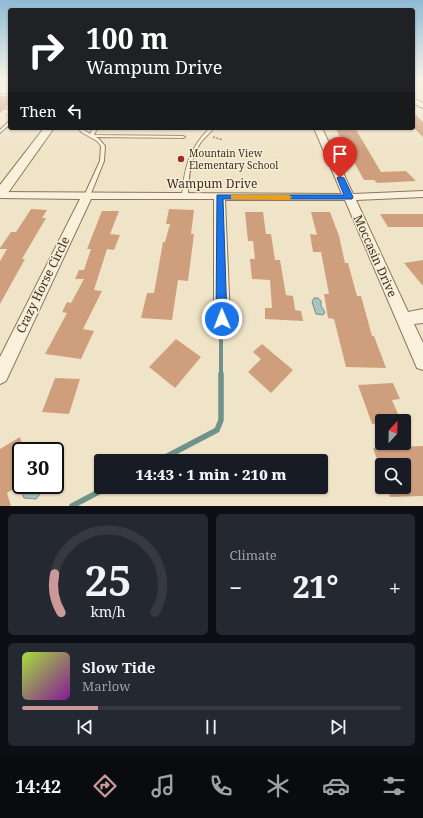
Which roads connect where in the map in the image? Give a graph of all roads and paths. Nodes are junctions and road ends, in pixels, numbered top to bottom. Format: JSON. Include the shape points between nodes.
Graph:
{"nodes":[{"id":1,"x":4,"y":109,"type":"dead end"},
{"id":2,"x":8,"y":109,"type":"edge"},
{"id":3,"x":8,"y":124,"type":"edge"},
{"id":4,"x":48,"y":130,"type":"edge"},
{"id":5,"x":82,"y":130,"type":"edge"},
{"id":6,"x":94,"y":130,"type":"edge"},
{"id":7,"x":210,"y":130,"type":"edge"},
{"id":8,"x":319,"y":130,"type":"edge"},
{"id":9,"x":0,"y":132,"type":"edge"},
{"id":10,"x":91,"y":136,"type":"junction"},
{"id":11,"x":183,"y":137,"type":"dead end"},
{"id":12,"x":0,"y":194,"type":"edge"},
{"id":13,"x":423,"y":194,"type":"edge"},
{"id":14,"x":87,"y":196,"type":"junction"},
{"id":15,"x":185,"y":197,"type":"junction"},
{"id":16,"x":219,"y":197,"type":"junction"},
{"id":17,"x":349,"y":197,"type":"junction"},
{"id":18,"x":423,"y":316,"type":"edge"},
{"id":19,"x":222,"y":319,"type":"dead end"},
{"id":20,"x":403,"y":320,"type":"junction"},
{"id":21,"x":423,"y":362,"type":"edge"},
{"id":22,"x":0,"y":374,"type":"edge"}],
"edges":[{"from":1,"to":2,"type":"path"},
{"from":3,"to":9,"type":"lane"},
{"from":4,"to":12,"type":"street"},
{"from":5,"to":10,"type":"lane"},
{"from":6,"to":10,"type":"lane"},
{"from":7,"to":15,"type":"lane","via":[[199,140],[193,152]]},
{"from":8,"to":17,"type":"street","name":"Moccasin Drive"},
{"from":10,"to":11,"type":"lane"},
{"from":10,"to":14,"type":"lane","via":[[103,146],[103,153]]},
{"from":12,"to":14,"type":"street","name":"Wampum Drive"},
{"from":13,"to":17,"type":"street","name":"Wampum Drive"},
{"from":14,"to":15,"type":"street","name":"Wampum Drive"},
{"from":14,"to":22,"type":"street","name":"Crazy Horse Circle"},
{"from":15,"to":16,"type":"street","name":"Wampum Drive"},
{"from":16,"to":17,"type":"street","name":"Wampum Drive"},
{"from":16,"to":19,"type":"street"},
{"from":17,"to":20,"type":"street","name":"Moccasin Drive"},
{"from":18,"to":20,"type":"street"},
{"from":20,"to":21,"type":"street","name":"Moccasin Drive"}]}
